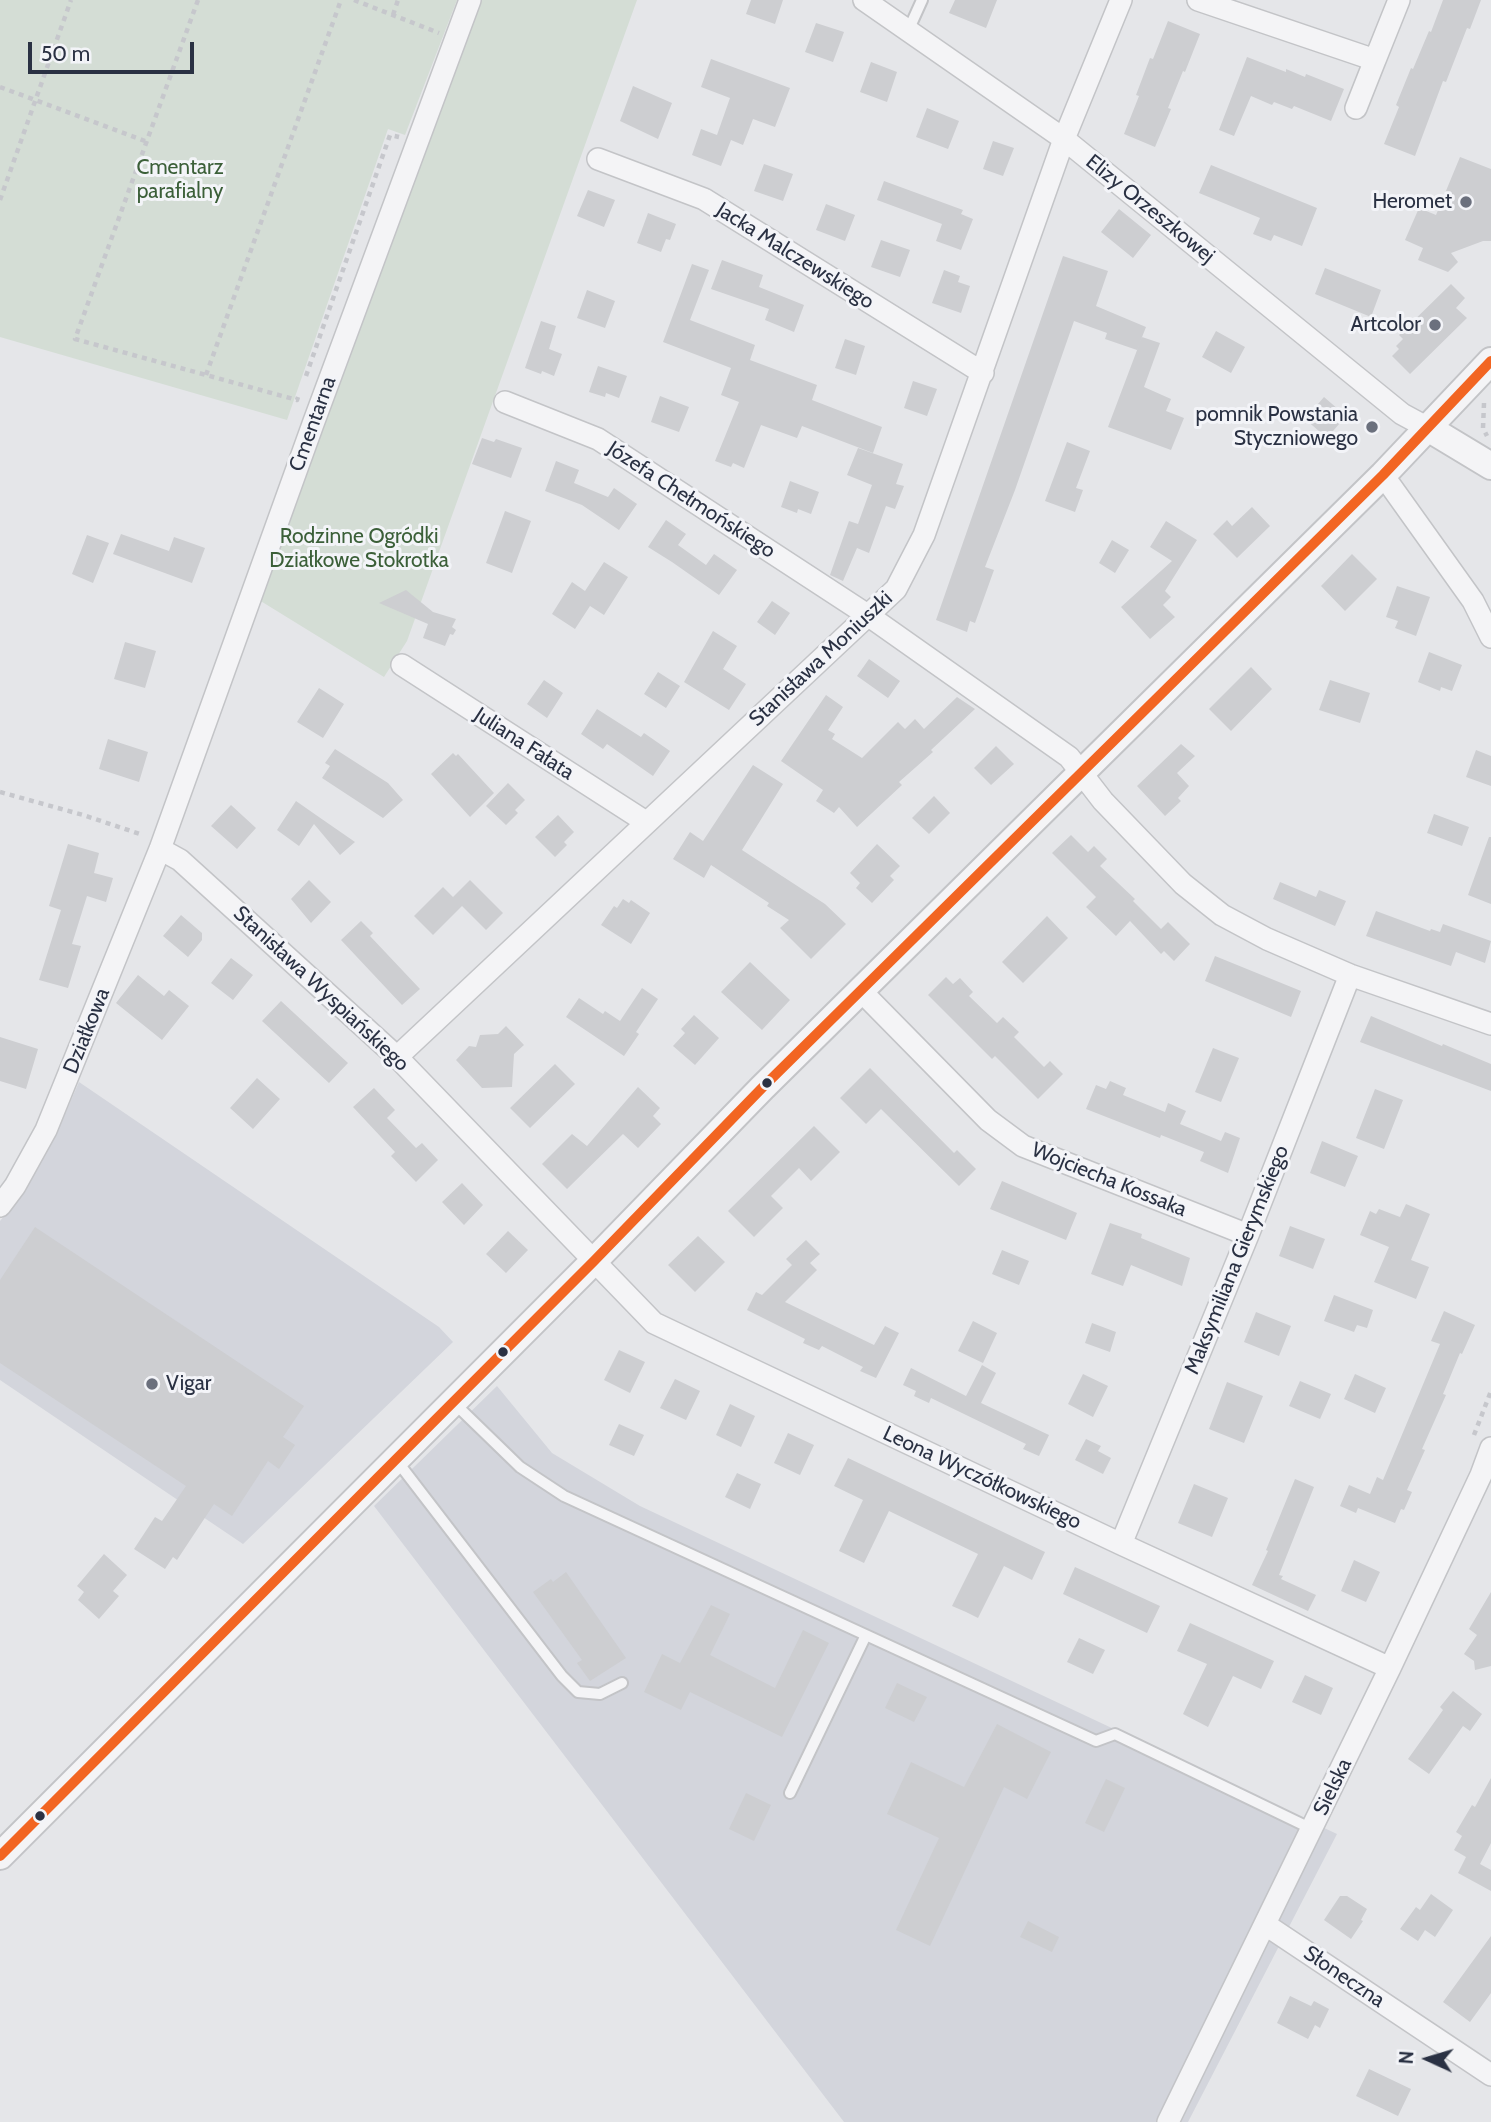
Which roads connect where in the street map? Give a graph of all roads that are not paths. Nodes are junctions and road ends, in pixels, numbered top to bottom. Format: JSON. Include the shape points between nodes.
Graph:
{"nodes":[{"id":1,"x":470,"y":0,"type":"edge"},
{"id":2,"x":864,"y":0,"type":"edge"},
{"id":3,"x":922,"y":0,"type":"edge"},
{"id":4,"x":1121,"y":0,"type":"edge"},
{"id":5,"x":1198,"y":0,"type":"edge"},
{"id":6,"x":1399,"y":0,"type":"edge"},
{"id":7,"x":908,"y":31,"type":"junction"},
{"id":8,"x":1374,"y":60,"type":"junction"},
{"id":9,"x":1356,"y":108,"type":"dead end"},
{"id":10,"x":1064,"y":139,"type":"junction"},
{"id":11,"x":598,"y":159,"type":"dead end"},
{"id":12,"x":1491,"y":361,"type":"edge"},
{"id":13,"x":983,"y":373,"type":"junction"},
{"id":14,"x":505,"y":402,"type":"dead end"},
{"id":15,"x":1428,"y":428,"type":"junction"},
{"id":16,"x":1491,"y":466,"type":"edge"},
{"id":17,"x":1383,"y":475,"type":"junction"},
{"id":18,"x":869,"y":617,"type":"junction"},
{"id":19,"x":1491,"y":636,"type":"edge"},
{"id":20,"x":402,"y":665,"type":"dead end"},
{"id":21,"x":1081,"y":774,"type":"junction"},
{"id":22,"x":646,"y":822,"type":"junction"},
{"id":23,"x":160,"y":849,"type":"junction"},
{"id":24,"x":1350,"y":975,"type":"junction"},
{"id":25,"x":861,"y":991,"type":"junction"},
{"id":26,"x":1491,"y":1024,"type":"edge"},
{"id":27,"x":397,"y":1057,"type":"junction"},
{"id":28,"x":0,"y":1206,"type":"edge"},
{"id":29,"x":1248,"y":1236,"type":"junction"},
{"id":30,"x":594,"y":1261,"type":"junction"},
{"id":31,"x":453,"y":1402,"type":"junction"},
{"id":32,"x":1491,"y":1448,"type":"edge"},
{"id":33,"x":395,"y":1459,"type":"junction"},
{"id":34,"x":1121,"y":1544,"type":"junction"},
{"id":35,"x":866,"y":1635,"type":"junction"},
{"id":36,"x":1390,"y":1668,"type":"junction"},
{"id":37,"x":622,"y":1683,"type":"dead end"},
{"id":38,"x":790,"y":1793,"type":"dead end"},
{"id":39,"x":1312,"y":1829,"type":"junction"},
{"id":40,"x":0,"y":1856,"type":"edge"},
{"id":41,"x":1266,"y":1925,"type":"junction"},
{"id":42,"x":1491,"y":2075,"type":"edge"},
{"id":43,"x":1168,"y":2122,"type":"edge"}],
"edges":[{"from":1,"to":23,"type":"street","name":"Cmentarna"},
{"from":2,"to":7,"type":"street","name":"Elizy Orzeszkowej"},
{"from":3,"to":7,"type":"lane"},
{"from":4,"to":10,"type":"street","name":"Stanisława Moniuszki"},
{"from":5,"to":8,"type":"street"},
{"from":6,"to":8,"type":"street"},
{"from":7,"to":10,"type":"street","name":"Elizy Orzeszkowej"},
{"from":8,"to":9,"type":"street"},
{"from":10,"to":13,"type":"street","name":"Stanisława Moniuszki"},
{"from":10,"to":15,"type":"street","name":"Elizy Orzeszkowej","via":[[1402,414]]},
{"from":11,"to":13,"type":"street","name":"Jacka Malczewskiego","via":[[704,199]]},
{"from":12,"to":15,"type":"street"},
{"from":13,"to":18,"type":"street","name":"Stanisława Moniuszki","via":[[924,535],[896,589]]},
{"from":14,"to":18,"type":"street","name":"Józefa Chełmońskiego","via":[[598,439]]},
{"from":15,"to":16,"type":"street"},
{"from":15,"to":17,"type":"street"},
{"from":17,"to":19,"type":"street","via":[[1473,601]]},
{"from":17,"to":21,"type":"street"},
{"from":18,"to":21,"type":"street","name":"Józefa Chełmońskiego","via":[[1069,757]]},
{"from":18,"to":22,"type":"street","name":"Stanisława Moniuszki"},
{"from":20,"to":22,"type":"street","name":"Juliana Fałata"},
{"from":21,"to":24,"type":"street","name":"Józefa Chełmońskiego","via":[[1183,884],[1222,915],[1266,940]]},
{"from":21,"to":25,"type":"street"},
{"from":22,"to":27,"type":"street","name":"Stanisława Moniuszki"},
{"from":23,"to":27,"type":"street","name":"Stanisława Wyspiańskiego","via":[[180,860]]},
{"from":23,"to":28,"type":"street","name":"Działkowa","via":[[46,1130]]},
{"from":24,"to":26,"type":"street","name":"Józefa Chełmońskiego"},
{"from":24,"to":29,"type":"street","name":"Maksymiliana Gierymskiego"},
{"from":25,"to":29,"type":"street","name":"Wojciecha Kossaka","via":[[988,1120],[1023,1146]]},
{"from":25,"to":30,"type":"street"},
{"from":27,"to":30,"type":"street","name":"Stanisława Wyspiańskiego"},
{"from":29,"to":34,"type":"street","name":"Maksymiliana Gierymskiego"},
{"from":30,"to":31,"type":"street"},
{"from":30,"to":34,"type":"street","name":"Leona Wyczółkowskiego","via":[[654,1323]]},
{"from":31,"to":33,"type":"street"},
{"from":31,"to":35,"type":"lane","via":[[520,1467],[564,1496]]},
{"from":32,"to":36,"type":"street","name":"Sielska"},
{"from":33,"to":37,"type":"lane","via":[[578,1692],[600,1694]]},
{"from":33,"to":40,"type":"street"},
{"from":34,"to":36,"type":"street","name":"Leona Wyczółkowskiego"},
{"from":35,"to":38,"type":"lane"},
{"from":35,"to":39,"type":"lane","via":[[1096,1741],[1115,1734]]},
{"from":36,"to":39,"type":"street","name":"Sielska"},
{"from":39,"to":41,"type":"street","name":"Sielska"},
{"from":41,"to":42,"type":"street","name":"Słoneczna"},
{"from":41,"to":43,"type":"street","name":"Sielska"}]}
